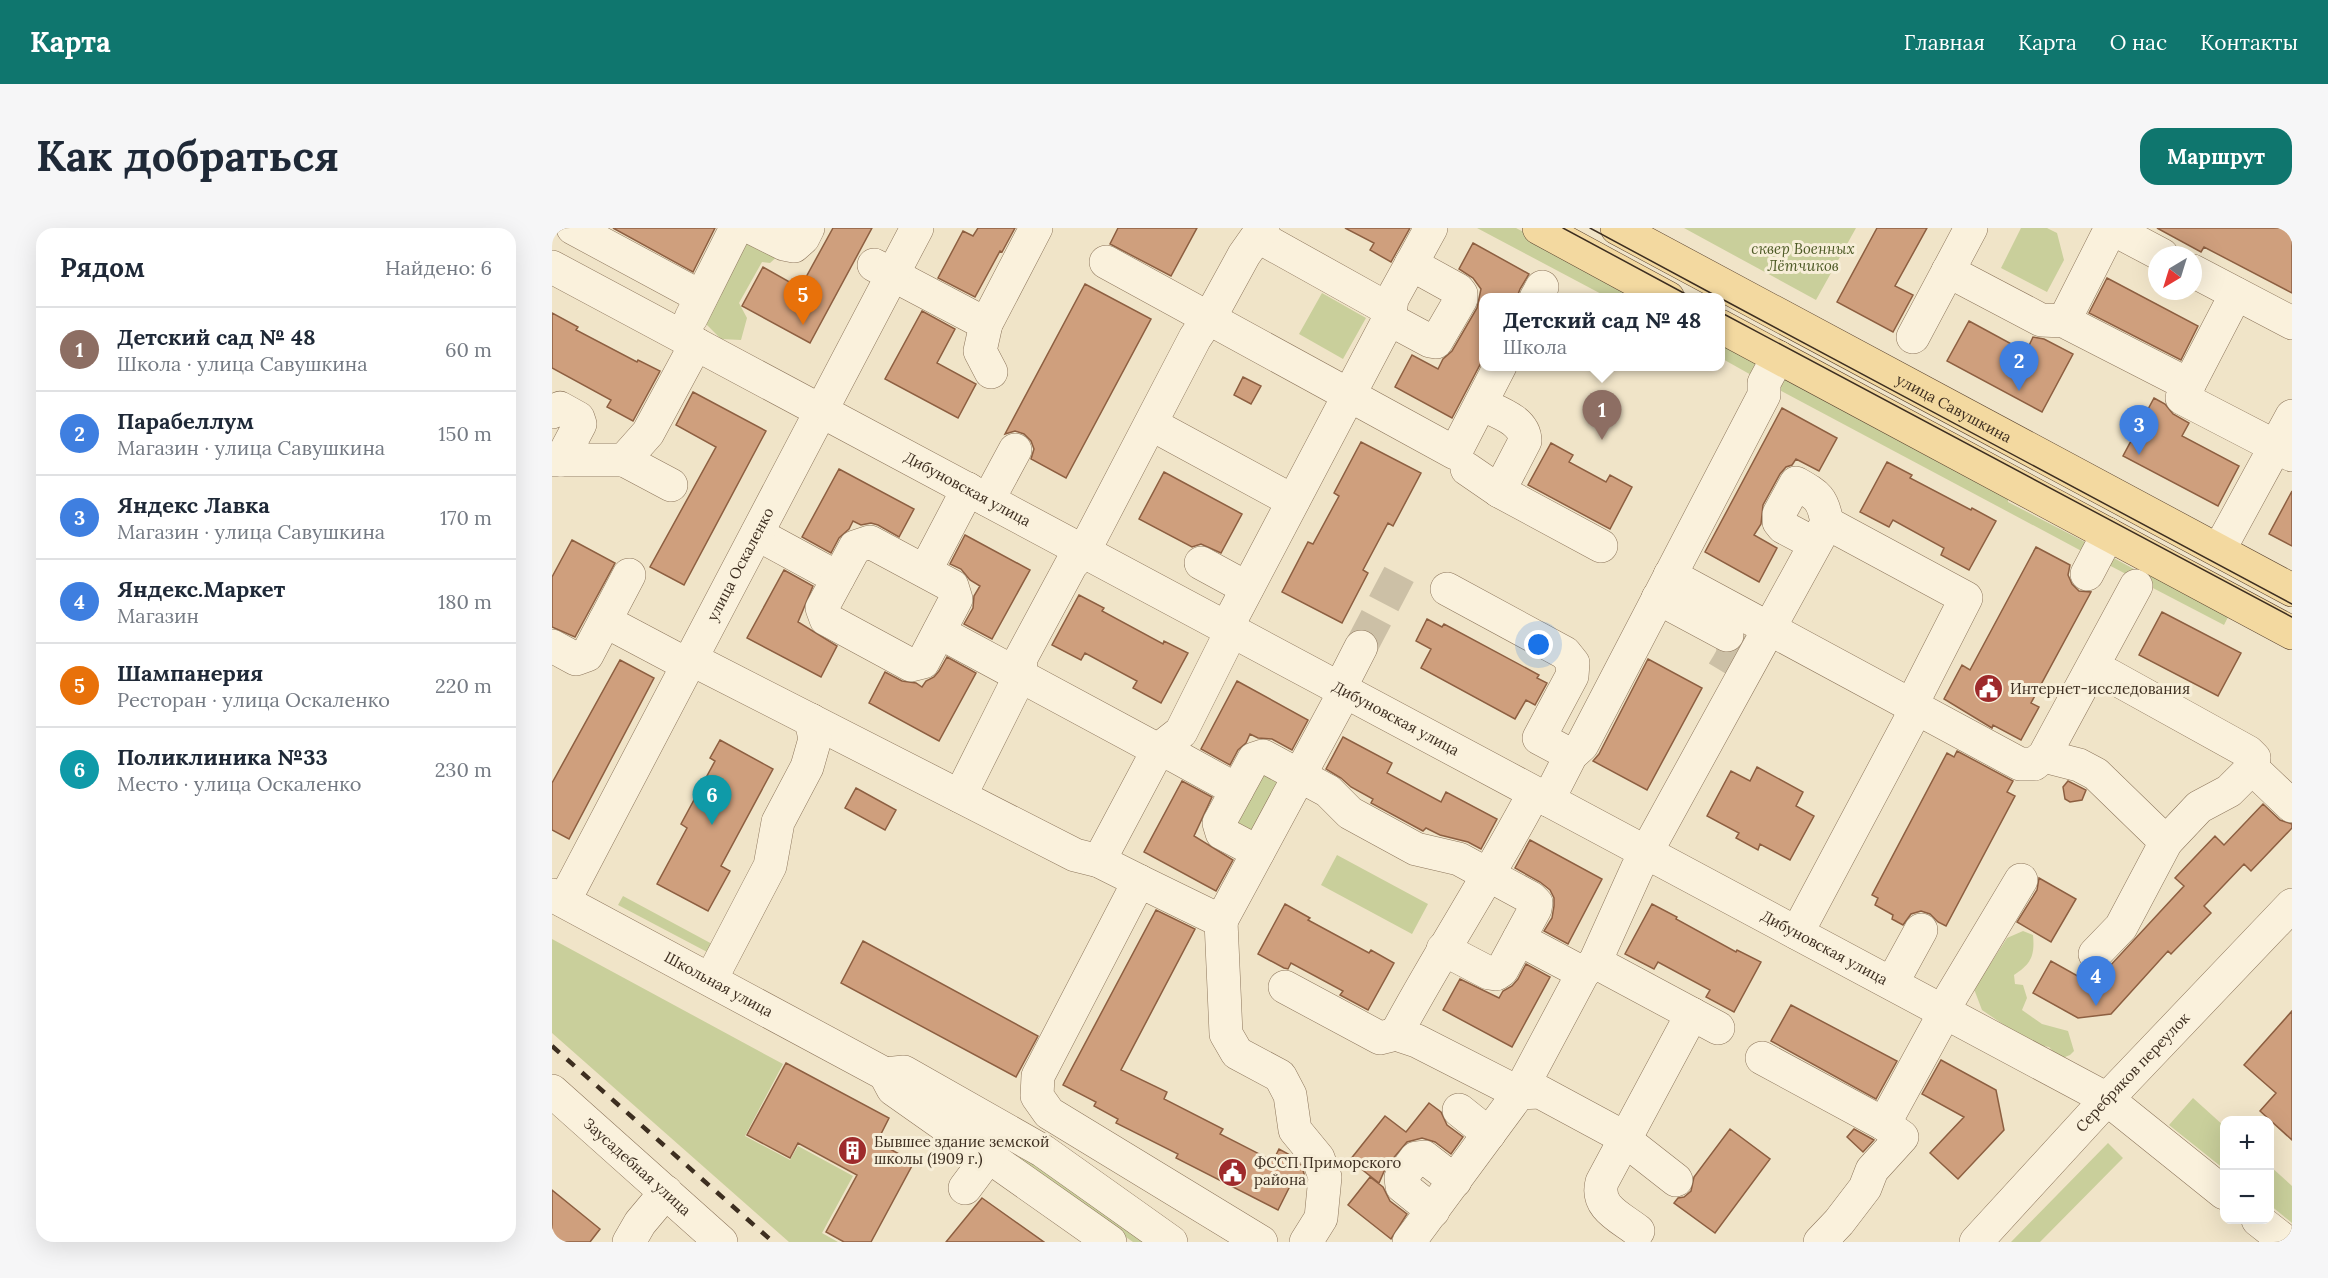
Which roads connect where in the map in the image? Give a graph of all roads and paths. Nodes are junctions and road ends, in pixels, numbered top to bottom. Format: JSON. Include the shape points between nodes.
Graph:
{"nodes":[{"id":1,"x":736,"y":228,"type":"edge"},
{"id":2,"x":752,"y":228,"type":"edge"},
{"id":3,"x":808,"y":228,"type":"edge"},
{"id":4,"x":917,"y":228,"type":"edge"},
{"id":5,"x":1036,"y":228,"type":"edge"},
{"id":6,"x":1431,"y":228,"type":"edge"},
{"id":7,"x":1539,"y":228,"type":"edge"},
{"id":8,"x":1617,"y":228,"type":"edge"},
{"id":9,"x":1971,"y":228,"type":"edge"},
{"id":10,"x":586,"y":231,"type":"edge"},
{"id":11,"x":1261,"y":233,"type":"edge"},
{"id":12,"x":2155,"y":246,"type":"edge"},
{"id":13,"x":1106,"y":262,"type":"dead end"},
{"id":14,"x":1411,"y":264,"type":"junction"},
{"id":15,"x":553,"y":269,"type":"edge"},
{"id":16,"x":882,"y":269,"type":"junction"},
{"id":17,"x":1948,"y":271,"type":"junction"},
{"id":18,"x":2202,"y":271,"type":"edge"},
{"id":19,"x":1661,"y":293,"type":"edge"},
{"id":20,"x":2236,"y":294,"type":"junction"},
{"id":21,"x":701,"y":297,"type":"junction"},
{"id":22,"x":1390,"y":314,"type":"junction"},
{"id":23,"x":1208,"y":318,"type":"junction"},
{"id":24,"x":2064,"y":321,"type":"junction"},
{"id":25,"x":2292,"y":323,"type":"edge"},
{"id":26,"x":986,"y":324,"type":"junction"},
{"id":27,"x":1725,"y":329,"type":"edge"},
{"id":28,"x":1913,"y":337,"type":"dead end"},
{"id":29,"x":689,"y":340,"type":"junction"},
{"id":30,"x":1778,"y":357,"type":"junction"},
{"id":31,"x":1497,"y":371,"type":"edge"},
{"id":32,"x":991,"y":372,"type":"dead end"},
{"id":33,"x":2189,"y":385,"type":"junction"},
{"id":34,"x":1349,"y":395,"type":"junction"},
{"id":35,"x":1480,"y":404,"type":"junction"},
{"id":36,"x":821,"y":410,"type":"junction"},
{"id":37,"x":552,"y":412,"type":"edge"},
{"id":38,"x":2292,"y":416,"type":"edge"},
{"id":39,"x":1150,"y":424,"type":"junction"},
{"id":40,"x":1015,"y":450,"type":"dead end"},
{"id":41,"x":2284,"y":451,"type":"edge"},
{"id":42,"x":557,"y":460,"type":"edge"},
{"id":43,"x":624,"y":460,"type":"junction"},
{"id":44,"x":1467,"y":469,"type":"dead end"},
{"id":45,"x":671,"y":485,"type":"dead end"},
{"id":46,"x":1499,"y":491,"type":"junction"},
{"id":47,"x":978,"y":495,"type":"junction"},
{"id":48,"x":1293,"y":501,"type":"junction"},
{"id":49,"x":757,"y":534,"type":"junction"},
{"id":50,"x":2108,"y":534,"type":"junction"},
{"id":51,"x":1601,"y":546,"type":"dead end"},
{"id":52,"x":2218,"y":550,"type":"junction"},
{"id":53,"x":1084,"y":551,"type":"junction"},
{"id":54,"x":1201,"y":563,"type":"dead end"},
{"id":55,"x":925,"y":571,"type":"junction"},
{"id":56,"x":2087,"y":574,"type":"dead end"},
{"id":57,"x":629,"y":575,"type":"dead end"},
{"id":58,"x":838,"y":578,"type":"junction"},
{"id":59,"x":1664,"y":586,"type":"junction"},
{"id":60,"x":2136,"y":586,"type":"dead end"},
{"id":61,"x":1247,"y":588,"type":"junction"},
{"id":62,"x":1447,"y":589,"type":"dead end"},
{"id":63,"x":2292,"y":590,"type":"edge"},
{"id":64,"x":605,"y":621,"type":"junction"},
{"id":65,"x":1769,"y":628,"type":"junction"},
{"id":66,"x":1229,"y":629,"type":"junction"},
{"id":67,"x":939,"y":632,"type":"junction"},
{"id":68,"x":2292,"y":633,"type":"edge"},
{"id":69,"x":1727,"y":635,"type":"dead end"},
{"id":70,"x":552,"y":647,"type":"edge"},
{"id":71,"x":1361,"y":647,"type":"tunnel mouth"},
{"id":72,"x":690,"y":662,"type":"junction"},
{"id":73,"x":2109,"y":675,"type":"dead end"},
{"id":74,"x":1020,"y":676,"type":"junction"},
{"id":75,"x":1342,"y":690,"type":"junction"},
{"id":76,"x":1914,"y":706,"type":"junction"},
{"id":77,"x":811,"y":720,"type":"junction"},
{"id":78,"x":1158,"y":750,"type":"junction"},
{"id":79,"x":1571,"y":755,"type":"junction"},
{"id":80,"x":2044,"y":756,"type":"junction"},
{"id":81,"x":2252,"y":768,"type":"junction"},
{"id":82,"x":1299,"y":775,"type":"junction"},
{"id":83,"x":1238,"y":790,"type":"junction"},
{"id":84,"x":960,"y":796,"type":"junction"},
{"id":85,"x":1541,"y":796,"type":"junction"},
{"id":86,"x":2292,"y":806,"type":"edge"},
{"id":87,"x":2166,"y":842,"type":"junction"},
{"id":88,"x":1258,"y":852,"type":"junction"},
{"id":89,"x":1646,"y":852,"type":"junction"},
{"id":90,"x":1099,"y":861,"type":"junction"},
{"id":91,"x":1490,"y":875,"type":"junction"},
{"id":92,"x":2021,"y":880,"type":"dead end"},
{"id":93,"x":1139,"y":881,"type":"junction"},
{"id":94,"x":558,"y":898,"type":"edge"},
{"id":95,"x":2292,"y":905,"type":"edge"},
{"id":96,"x":1221,"y":921,"type":"junction"},
{"id":97,"x":1921,"y":930,"type":"dead end"},
{"id":98,"x":1797,"y":933,"type":"junction"},
{"id":99,"x":1519,"y":939,"type":"junction"},
{"id":100,"x":1443,"y":949,"type":"junction"},
{"id":101,"x":2095,"y":954,"type":"dead end"},
{"id":102,"x":1589,"y":968,"type":"junction"},
{"id":103,"x":711,"y":980,"type":"junction"},
{"id":104,"x":1892,"y":983,"type":"junction"},
{"id":105,"x":1285,"y":987,"type":"dead end"},
{"id":106,"x":1944,"y":1011,"type":"junction"},
{"id":107,"x":1396,"y":1034,"type":"junction"},
{"id":108,"x":1762,"y":1058,"type":"dead end"},
{"id":109,"x":885,"y":1074,"type":"junction"},
{"id":110,"x":552,"y":1092,"type":"edge"},
{"id":111,"x":1519,"y":1093,"type":"junction"},
{"id":112,"x":2107,"y":1099,"type":"junction"},
{"id":113,"x":1459,"y":1110,"type":"dead end"},
{"id":114,"x":1062,"y":1122,"type":"junction"},
{"id":115,"x":1884,"y":1124,"type":"junction"},
{"id":116,"x":1489,"y":1134,"type":"junction"},
{"id":117,"x":1625,"y":1140,"type":"junction"},
{"id":118,"x":1043,"y":1151,"type":"junction"},
{"id":119,"x":989,"y":1156,"type":"junction"},
{"id":120,"x":1676,"y":1179,"type":"dead end"},
{"id":121,"x":1455,"y":1181,"type":"junction"},
{"id":122,"x":965,"y":1188,"type":"dead end"},
{"id":123,"x":2220,"y":1190,"type":"edge"},
{"id":124,"x":666,"y":1192,"type":"junction"},
{"id":125,"x":1433,"y":1211,"type":"junction"},
{"id":126,"x":2263,"y":1224,"type":"edge"},
{"id":127,"x":1638,"y":1230,"type":"dead end"},
{"id":128,"x":1089,"y":1236,"type":"edge"},
{"id":129,"x":1308,"y":1241,"type":"edge"},
{"id":130,"x":629,"y":1242,"type":"edge"},
{"id":131,"x":721,"y":1242,"type":"edge"},
{"id":132,"x":1171,"y":1242,"type":"edge"},
{"id":133,"x":1261,"y":1242,"type":"edge"},
{"id":134,"x":1409,"y":1242,"type":"edge"},
{"id":135,"x":1820,"y":1242,"type":"edge"},
{"id":136,"x":1976,"y":1242,"type":"edge"},
{"id":137,"x":2286,"y":1242,"type":"edge"}],
"edges":[{"from":1,"to":21,"type":"street"},
{"from":2,"to":3,"type":"street","via":[[794,246]]},
{"from":4,"to":16,"type":"street","name":"улица Оскаленко"},
{"from":5,"to":26,"type":"street"},
{"from":6,"to":14,"type":"street"},
{"from":7,"to":19,"type":"main road"},
{"from":8,"to":52,"type":"main road","name":"улица Савушкина"},
{"from":9,"to":17,"type":"street"},
{"from":10,"to":15,"type":"street"},
{"from":10,"to":21,"type":"street"},
{"from":11,"to":22,"type":"street"},
{"from":11,"to":23,"type":"street"},
{"from":12,"to":24,"type":"street","via":[[2110,228]]},
{"from":13,"to":23,"type":"street"},
{"from":14,"to":22,"type":"street","via":[[1392,299]]},
{"from":14,"to":22,"type":"street","via":[[1458,290],[1461,299],[1436,342]]},
{"from":15,"to":29,"type":"street","name":"Дибуновская улица"},
{"from":16,"to":26,"type":"street"},
{"from":16,"to":36,"type":"street","name":"улица Оскаленко"},
{"from":17,"to":24,"type":"street","via":[[2042,320]]},
{"from":17,"to":28,"type":"street"},
{"from":18,"to":20,"type":"street"},
{"from":20,"to":25,"type":"street"},
{"from":20,"to":33,"type":"street"},
{"from":21,"to":29,"type":"street"},
{"from":22,"to":34,"type":"street"},
{"from":23,"to":34,"type":"street"},
{"from":23,"to":39,"type":"street"},
{"from":24,"to":33,"type":"street"},
{"from":26,"to":32,"type":"street","via":[[980,351]]},
{"from":27,"to":30,"type":"main road"},
{"from":29,"to":36,"type":"street","name":"Дибуновская улица"},
{"from":29,"to":43,"type":"street","via":[[648,433]]},
{"from":30,"to":50,"type":"main road"},
{"from":30,"to":59,"type":"street","via":[[1764,383],[1764,395]]},
{"from":31,"to":35,"type":"street"},
{"from":33,"to":41,"type":"street","via":[[2182,398]]},
{"from":34,"to":35,"type":"street","via":[[1455,453]]},
{"from":34,"to":48,"type":"street"},
{"from":35,"to":46,"type":"street","via":[[1520,425],[1525,433],[1525,441]]},
{"from":36,"to":47,"type":"street","name":"Дибуновская улица"},
{"from":36,"to":49,"type":"street","name":"улица Оскаленко"},
{"from":37,"to":42,"type":"street","via":[[560,408],[578,418],[580,424]]},
{"from":38,"to":41,"type":"street"},
{"from":39,"to":48,"type":"street"},
{"from":39,"to":53,"type":"street"},
{"from":40,"to":47,"type":"street"},
{"from":41,"to":52,"type":"street"},
{"from":42,"to":43,"type":"street"},
{"from":43,"to":45,"type":"street"},
{"from":44,"to":46,"type":"street"},
{"from":46,"to":51,"type":"street"},
{"from":47,"to":53,"type":"street","name":"Дибуновская улица"},
{"from":47,"to":55,"type":"street"},
{"from":48,"to":61,"type":"street"},
{"from":49,"to":58,"type":"street"},
{"from":49,"to":72,"type":"street","name":"улица Оскаленко"},
{"from":50,"to":56,"type":"street"},
{"from":50,"to":68,"type":"main road"},
{"from":52,"to":63,"type":"main road","name":"улица Савушкина"},
{"from":53,"to":66,"type":"street","name":"Дибуновская улица"},
{"from":53,"to":74,"type":"street","via":[[1071,565],[1022,657]]},
{"from":54,"to":61,"type":"street"},
{"from":55,"to":58,"type":"street","via":[[870,542],[855,547]]},
{"from":55,"to":67,"type":"street","via":[[952,586],[956,599]]},
{"from":57,"to":64,"type":"street"},
{"from":58,"to":67,"type":"street","via":[[822,608],[826,619],[854,635],[911,665],[923,662]]},
{"from":59,"to":65,"type":"street"},
{"from":59,"to":69,"type":"street"},
{"from":59,"to":79,"type":"street","via":[[1582,745]]},
{"from":60,"to":80,"type":"street"},
{"from":61,"to":66,"type":"street"},
{"from":62,"to":79,"type":"street","via":[[1565,653],[1573,663],[1572,676],[1539,738]]},
{"from":64,"to":70,"type":"street","via":[[588,655],[576,659]]},
{"from":64,"to":72,"type":"street"},
{"from":65,"to":76,"type":"street"},
{"from":65,"to":76,"type":"street","via":[[1821,533],[1966,598]]},
{"from":65,"to":89,"type":"street"},
{"from":66,"to":75,"type":"street","name":"Дибуновская улица"},
{"from":66,"to":78,"type":"street","via":[[1181,732]]},
{"from":67,"to":74,"type":"street"},
{"from":71,"to":75,"type":"street"},
{"from":72,"to":77,"type":"street"},
{"from":72,"to":94,"type":"street","name":"улица Оскаленко"},
{"from":73,"to":81,"type":"street","via":[[2248,752],[2254,758]]},
{"from":74,"to":78,"type":"street"},
{"from":74,"to":84,"type":"street"},
{"from":75,"to":82,"type":"street"},
{"from":75,"to":85,"type":"street","name":"Дибуновская улица"},
{"from":76,"to":80,"type":"street","via":[[2020,764],[2034,764]]},
{"from":76,"to":98,"type":"street","via":[[1913,715]]},
{"from":77,"to":84,"type":"street"},
{"from":77,"to":103,"type":"street","via":[[815,739],[807,767],[778,822],[770,866]]},
{"from":78,"to":83,"type":"street"},
{"from":78,"to":90,"type":"street"},
{"from":79,"to":85,"type":"street"},
{"from":80,"to":87,"type":"street","via":[[2096,774]]},
{"from":81,"to":86,"type":"street"},
{"from":81,"to":87,"type":"street","via":[[2229,791],[2199,807]]},
{"from":82,"to":83,"type":"street","via":[[1263,756],[1254,759]]},
{"from":82,"to":88,"type":"street"},
{"from":82,"to":91,"type":"street","via":[[1328,791],[1350,813],[1416,849],[1459,858]]},
{"from":83,"to":88,"type":"street","via":[[1219,823],[1222,833]]},
{"from":84,"to":90,"type":"street","via":[[1075,855]]},
{"from":85,"to":89,"type":"street","name":"Дибуновская улица"},
{"from":85,"to":91,"type":"street"},
{"from":87,"to":101,"type":"street","via":[[2121,927]]},
{"from":88,"to":96,"type":"street"},
{"from":89,"to":98,"type":"street","name":"Дибуновская улица"},
{"from":89,"to":102,"type":"street"},
{"from":90,"to":93,"type":"street"},
{"from":91,"to":99,"type":"street","via":[[1536,903]]},
{"from":91,"to":100,"type":"street"},
{"from":92,"to":106,"type":"street"},
{"from":93,"to":96,"type":"street"},
{"from":93,"to":114,"type":"street","via":[[1038,1076],[1037,1096],[1049,1113]]},
{"from":94,"to":103,"type":"street","name":"Школьная улица"},
{"from":95,"to":112,"type":"street","name":"Серебряков переулок"},
{"from":96,"to":129,"type":"street","via":[[1226,1034],[1237,1053],[1280,1076],[1290,1095],[1295,1130],[1318,1158],[1325,1177],[1321,1218]]},
{"from":97,"to":104,"type":"street"},
{"from":98,"to":104,"type":"street","name":"Дибуновская улица"},
{"from":99,"to":100,"type":"street","via":[[1496,974]]},
{"from":99,"to":102,"type":"street"},
{"from":100,"to":107,"type":"street"},
{"from":102,"to":111,"type":"street"},
{"from":102,"to":117,"type":"street","via":[[1705,1021]]},
{"from":103,"to":109,"type":"street","name":"Школьная улица"},
{"from":104,"to":106,"type":"street","name":"Дибуновская улица"},
{"from":105,"to":107,"type":"street","via":[[1380,1038]]},
{"from":106,"to":112,"type":"street","name":"Дибуновская улица"},
{"from":106,"to":115,"type":"street"},
{"from":107,"to":111,"type":"street"},
{"from":108,"to":115,"type":"street"},
{"from":109,"to":118,"type":"street","name":"Школьная улица","via":[[904,1072]]},
{"from":109,"to":119,"type":"street","name":"Школьная улица","via":[[893,1089]]},
{"from":110,"to":124,"type":"street","name":"Заусадебная улица"},
{"from":111,"to":116,"type":"street"},
{"from":111,"to":117,"type":"street","via":[[1540,1092]]},
{"from":112,"to":123,"type":"street","name":"Дибуновская улица"},
{"from":112,"to":136,"type":"street","name":"Серебряков переулок"},
{"from":113,"to":116,"type":"street"},
{"from":114,"to":118,"type":"street"},
{"from":114,"to":133,"type":"street"},
{"from":115,"to":135,"type":"street","via":[[1902,1137],[1861,1165],[1865,1188]]},
{"from":116,"to":121,"type":"street"},
{"from":117,"to":120,"type":"street"},
{"from":117,"to":127,"type":"street","via":[[1599,1194],[1604,1204]]},
{"from":118,"to":132,"type":"street","name":"Школьная улица"},
{"from":119,"to":122,"type":"street"},
{"from":119,"to":128,"type":"street","name":"Школьная улица"},
{"from":121,"to":125,"type":"street"},
{"from":121,"to":125,"type":"street","via":[[1424,1157],[1416,1158],[1401,1178],[1402,1186]]},
{"from":124,"to":130,"type":"street"},
{"from":124,"to":131,"type":"street","name":"Заусадебная улица"},
{"from":125,"to":134,"type":"street"},
{"from":126,"to":137,"type":"street"}]}
